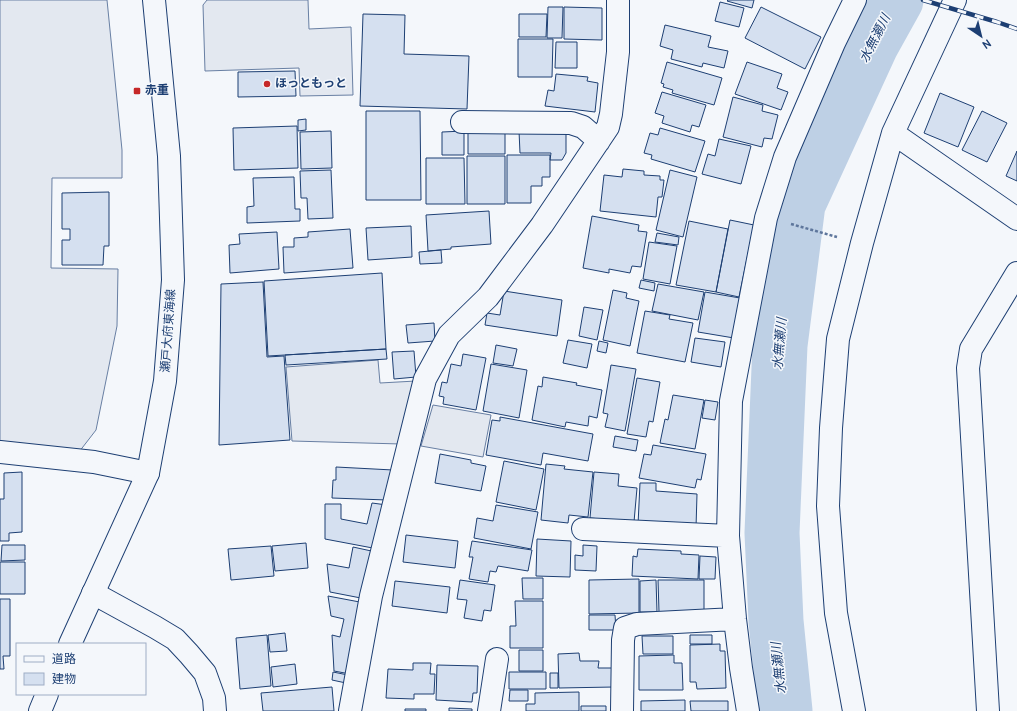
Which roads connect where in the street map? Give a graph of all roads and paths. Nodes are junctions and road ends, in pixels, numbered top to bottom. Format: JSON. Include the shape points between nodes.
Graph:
{"nodes":[{"id":1,"x":154,"y":0,"type":"edge"},
{"id":2,"x":618,"y":0,"type":"edge"},
{"id":3,"x":855,"y":0,"type":"edge"},
{"id":4,"x":955,"y":0,"type":"edge"},
{"id":5,"x":462,"y":122,"type":"dead end"},
{"id":6,"x":892,"y":133,"type":"junction"},
{"id":7,"x":599,"y":141,"type":"junction"},
{"id":8,"x":1017,"y":219,"type":"edge"},
{"id":9,"x":791,"y":224,"type":"dead end"},
{"id":10,"x":841,"y":238,"type":"dead end"},
{"id":11,"x":1017,"y":273,"type":"edge"},
{"id":12,"x":0,"y":452,"type":"edge"},
{"id":13,"x":148,"y":473,"type":"junction"},
{"id":14,"x":583,"y":529,"type":"dead end"},
{"id":15,"x":728,"y":536,"type":"junction"},
{"id":16,"x":93,"y":593,"type":"junction"},
{"id":17,"x":735,"y":619,"type":"junction"},
{"id":18,"x":70,"y":643,"type":"edge"},
{"id":19,"x":497,"y":659,"type":"dead end"},
{"id":20,"x":47,"y":695,"type":"edge"},
{"id":21,"x":40,"y":711,"type":"edge"},
{"id":22,"x":215,"y":711,"type":"edge"},
{"id":23,"x":350,"y":711,"type":"edge"},
{"id":24,"x":489,"y":711,"type":"edge"},
{"id":25,"x":622,"y":711,"type":"edge"},
{"id":26,"x":748,"y":711,"type":"edge"},
{"id":27,"x":854,"y":711,"type":"edge"},
{"id":28,"x":988,"y":711,"type":"edge"}],
"edges":[{"from":1,"to":13,"type":"street","name":"瀬戸大府東海線","via":[[169,156],[173,280],[165,381]]},
{"from":2,"to":7,"type":"street","via":[[618,52],[612,114],[608,127]]},
{"from":3,"to":15,"type":"street","via":[[785,157],[766,218],[731,401]]},
{"from":4,"to":6,"type":"street"},
{"from":5,"to":7,"type":"street","via":[[571,123],[583,127]]},
{"from":6,"to":8,"type":"street"},
{"from":6,"to":27,"type":"street","via":[[838,339],[831,428],[828,506],[836,613]]},
{"from":7,"to":23,"type":"street","via":[[542,225],[488,297],[449,335],[425,379],[371,596]]},
{"from":9,"to":10,"type":"path"},
{"from":11,"to":28,"type":"street","via":[[971,349],[968,368]]},
{"from":12,"to":13,"type":"street","via":[[94,462]]},
{"from":13,"to":16,"type":"street","name":"瀬戸大府東海線"},
{"from":14,"to":15,"type":"street"},
{"from":15,"to":17,"type":"street"},
{"from":16,"to":18,"type":"street","name":"瀬戸大府東海線"},
{"from":16,"to":22,"type":"street","via":[[175,640],[205,673],[214,698]]},
{"from":17,"to":25,"type":"street","via":[[638,624],[625,628]]},
{"from":17,"to":26,"type":"street"},
{"from":19,"to":24,"type":"street"},
{"from":20,"to":21,"type":"street"}]}
